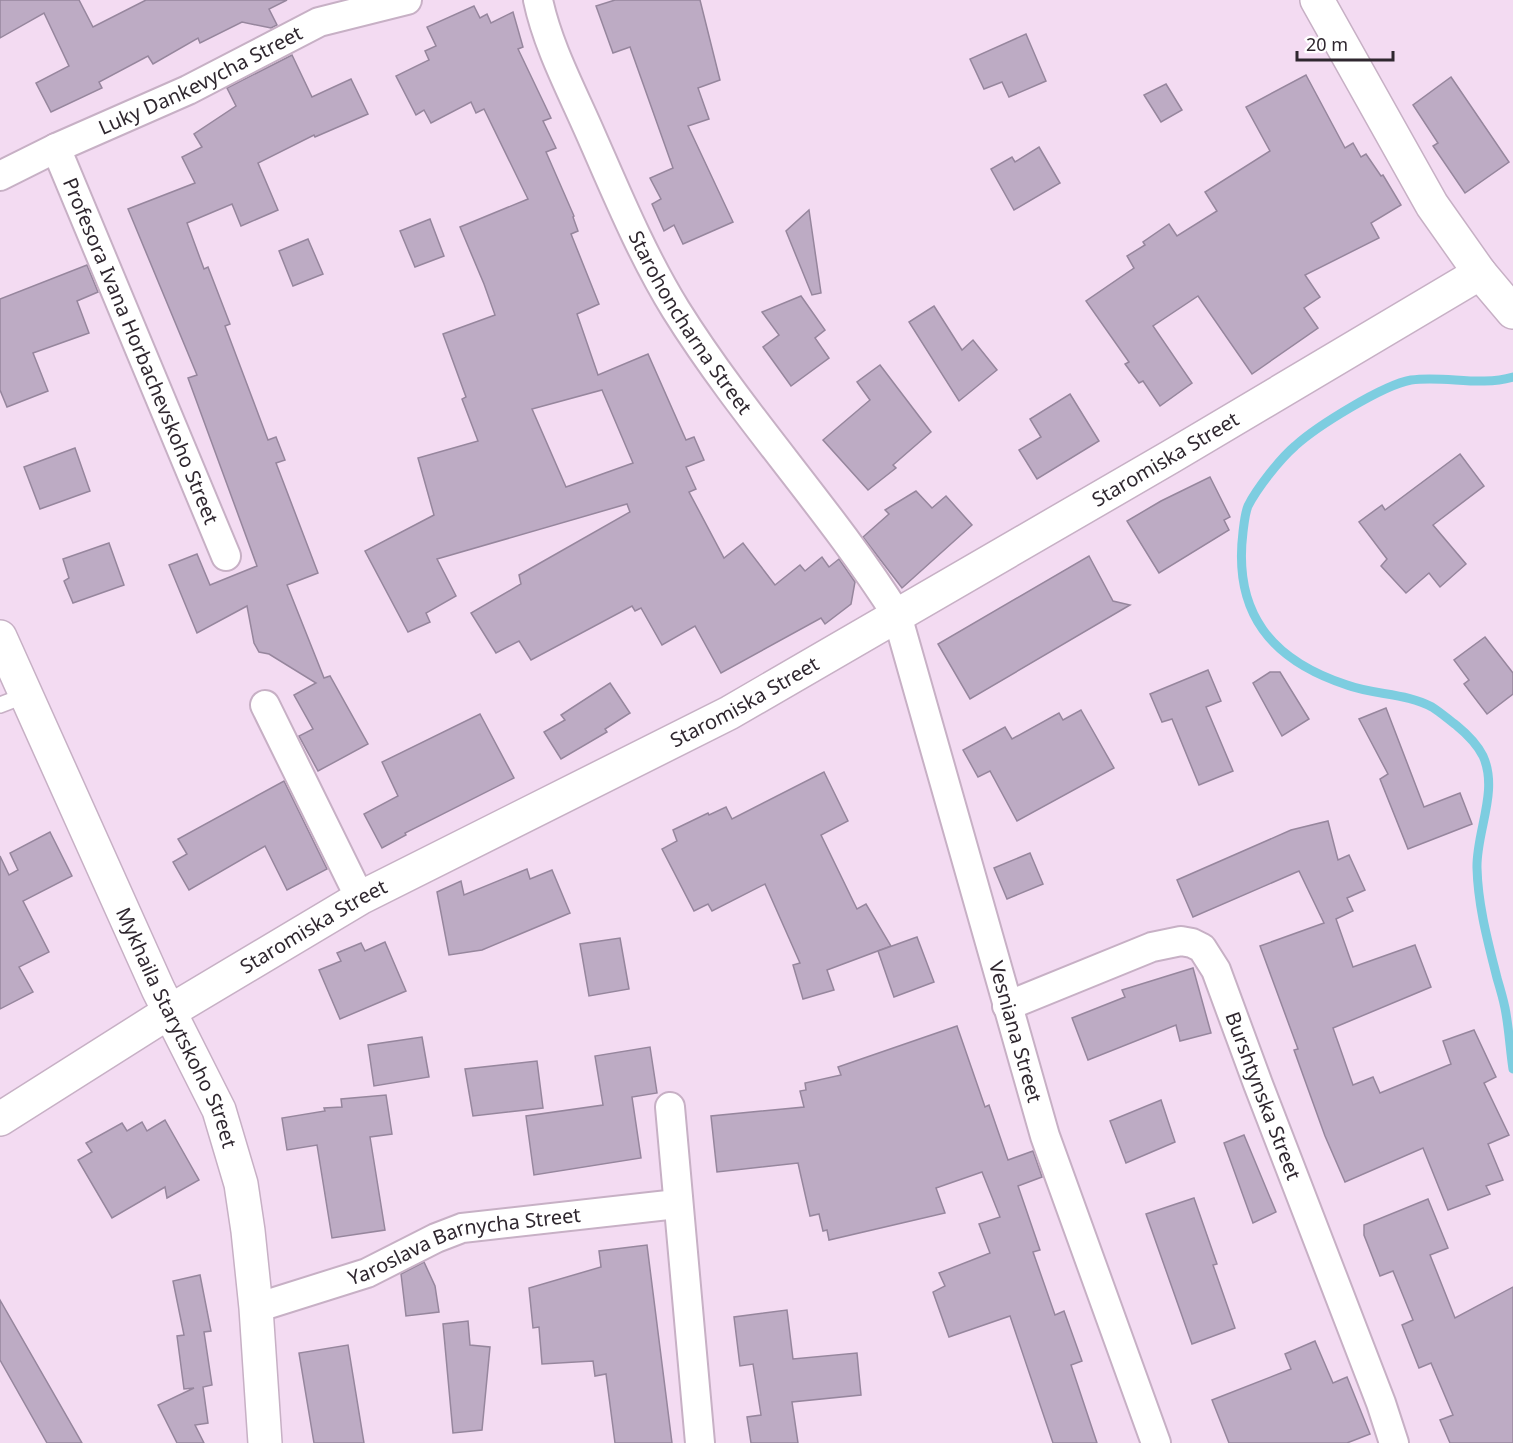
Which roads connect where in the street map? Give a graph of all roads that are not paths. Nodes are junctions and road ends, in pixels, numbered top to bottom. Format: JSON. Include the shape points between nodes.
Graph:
{"nodes":[{"id":1,"x":407,"y":0,"type":"edge"},
{"id":2,"x":538,"y":0,"type":"edge"},
{"id":3,"x":1317,"y":0,"type":"edge"},
{"id":4,"x":56,"y":148,"type":"junction"},
{"id":5,"x":0,"y":176,"type":"edge"},
{"id":6,"x":1480,"y":273,"type":"junction"},
{"id":7,"x":1513,"y":312,"type":"edge"},
{"id":8,"x":226,"y":556,"type":"dead end"},
{"id":9,"x":897,"y":615,"type":"junction"},
{"id":10,"x":0,"y":637,"type":"edge"},
{"id":11,"x":13,"y":700,"type":"edge"},
{"id":12,"x":265,"y":705,"type":"dead end"},
{"id":13,"x":360,"y":898,"type":"junction"},
{"id":14,"x":1007,"y":1006,"type":"junction"},
{"id":15,"x":169,"y":1012,"type":"junction"},
{"id":16,"x":670,"y":1107,"type":"dead end"},
{"id":17,"x":0,"y":1119,"type":"edge"},
{"id":18,"x":677,"y":1204,"type":"junction"},
{"id":19,"x":256,"y":1308,"type":"junction"},
{"id":20,"x":265,"y":1443,"type":"edge"},
{"id":21,"x":700,"y":1443,"type":"edge"},
{"id":22,"x":1156,"y":1443,"type":"edge"},
{"id":23,"x":1394,"y":1443,"type":"edge"}],
"edges":[{"from":1,"to":4,"type":"street","name":"Luky Dankevycha Street","via":[[319,22],[188,90]]},
{"from":2,"to":9,"type":"street","name":"Starohoncharna Street","via":[[554,51],[589,130],[640,244],[676,309],[758,428],[870,572]]},
{"from":3,"to":6,"type":"street","via":[[1432,205]]},
{"from":4,"to":5,"type":"street","name":"Luky Dankevycha Street"},
{"from":4,"to":8,"type":"street","name":"Profesora Ivana Horbachevskoho Street"},
{"from":6,"to":7,"type":"street"},
{"from":6,"to":9,"type":"street","name":"Staromiska Street"},
{"from":9,"to":13,"type":"street","name":"Staromiska Street","via":[[729,713]]},
{"from":9,"to":14,"type":"street","name":"Vesniana Street"},
{"from":10,"to":11,"type":"street","name":"Mykhaila Starytskoho Street"},
{"from":11,"to":15,"type":"street","name":"Mykhaila Starytskoho Street"},
{"from":12,"to":13,"type":"street"},
{"from":13,"to":15,"type":"street","name":"Staromiska Street"},
{"from":14,"to":22,"type":"street","name":"Vesniana Street","via":[[1045,1136]]},
{"from":14,"to":23,"type":"street","name":"Burshtynska Street","via":[[1152,947],[1181,941],[1202,948],[1216,970]]},
{"from":15,"to":17,"type":"street","name":"Staromiska Street"},
{"from":15,"to":19,"type":"street","name":"Mykhaila Starytskoho Street","via":[[207,1083],[228,1137],[244,1203]]},
{"from":16,"to":18,"type":"street"},
{"from":18,"to":19,"type":"street","name":"Yaroslava Barnycha Street","via":[[462,1228],[367,1273]]},
{"from":18,"to":21,"type":"street"},
{"from":19,"to":20,"type":"street","name":"Mykhaila Starytskoho Street"}]}
